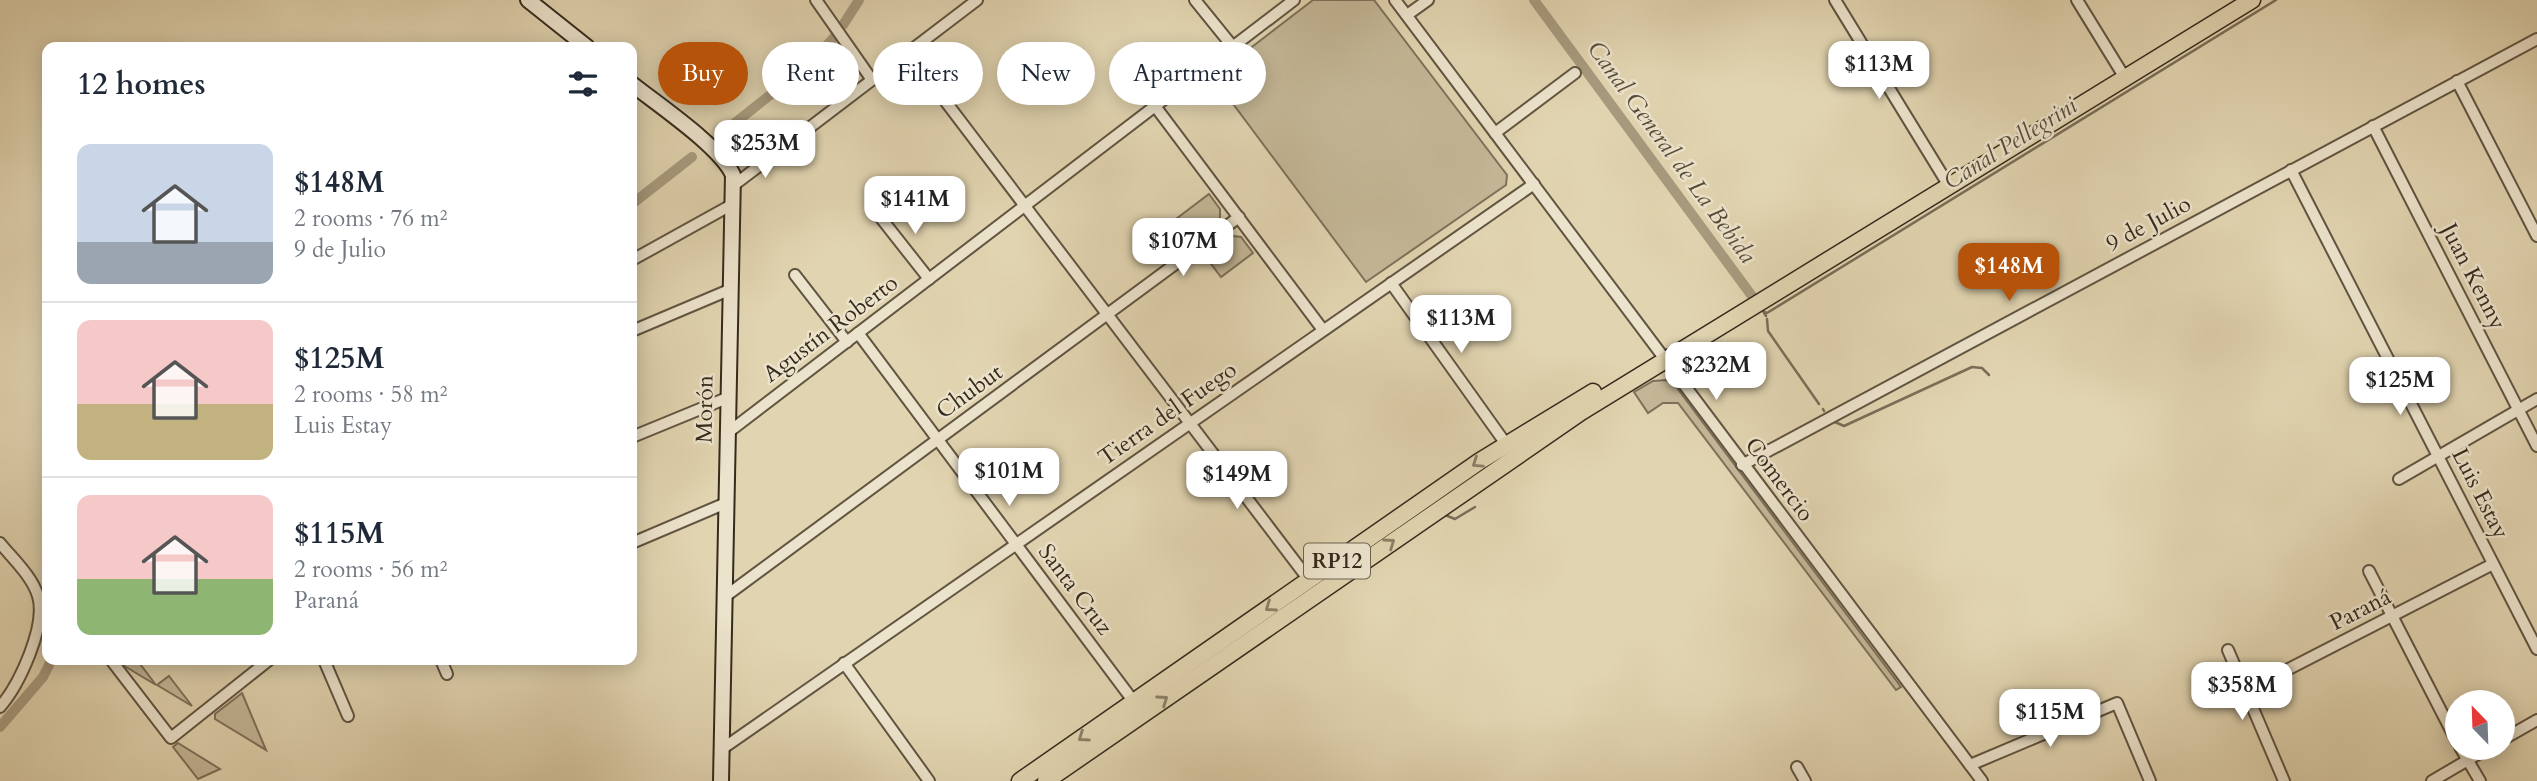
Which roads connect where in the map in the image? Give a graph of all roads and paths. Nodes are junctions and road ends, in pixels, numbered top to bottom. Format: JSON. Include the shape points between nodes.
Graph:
{"nodes":[{"id":1,"x":528,"y":0,"type":"edge"},
{"id":2,"x":816,"y":0,"type":"edge"},
{"id":3,"x":977,"y":0,"type":"edge"},
{"id":4,"x":1195,"y":0,"type":"edge"},
{"id":5,"x":1294,"y":0,"type":"edge"},
{"id":6,"x":1395,"y":0,"type":"edge"},
{"id":7,"x":1428,"y":0,"type":"edge"},
{"id":8,"x":1850,"y":0,"type":"edge"},
{"id":9,"x":2077,"y":0,"type":"edge"},
{"id":10,"x":2252,"y":0,"type":"edge"},
{"id":11,"x":1837,"y":3,"type":"edge"},
{"id":12,"x":1407,"y":15,"type":"junction"},
{"id":13,"x":2537,"y":38,"type":"edge"},
{"id":14,"x":580,"y":42,"type":"edge"},
{"id":15,"x":921,"y":42,"type":"edge"},
{"id":16,"x":1229,"y":42,"type":"edge"},
{"id":17,"x":1239,"y":42,"type":"edge"},
{"id":18,"x":1575,"y":73,"type":"dead end"},
{"id":19,"x":2125,"y":78,"type":"junction"},
{"id":20,"x":872,"y":80,"type":"joint"},
{"id":21,"x":2457,"y":81,"type":"junction"},
{"id":22,"x":637,"y":88,"type":"edge"},
{"id":23,"x":948,"y":105,"type":"edge"},
{"id":24,"x":1155,"y":106,"type":"joint"},
{"id":25,"x":2373,"y":126,"type":"junction"},
{"id":26,"x":1495,"y":133,"type":"junction"},
{"id":27,"x":2291,"y":170,"type":"junction"},
{"id":28,"x":1534,"y":184,"type":"junction"},
{"id":29,"x":734,"y":185,"type":"junction"},
{"id":30,"x":1949,"y":186,"type":"junction"},
{"id":31,"x":733,"y":204,"type":"junction"},
{"id":32,"x":1025,"y":206,"type":"junction"},
{"id":33,"x":877,"y":213,"type":"dead end"},
{"id":34,"x":1239,"y":217,"type":"junction"},
{"id":35,"x":2537,"y":236,"type":"edge"},
{"id":36,"x":637,"y":257,"type":"edge"},
{"id":37,"x":795,"y":275,"type":"dead end"},
{"id":38,"x":929,"y":279,"type":"junction"},
{"id":39,"x":1391,"y":283,"type":"junction"},
{"id":40,"x":729,"y":290,"type":"junction"},
{"id":41,"x":1108,"y":315,"type":"junction"},
{"id":42,"x":637,"y":329,"type":"edge"},
{"id":43,"x":1324,"y":330,"type":"junction"},
{"id":44,"x":858,"y":333,"type":"junction"},
{"id":45,"x":847,"y":342,"type":"junction"},
{"id":46,"x":1664,"y":358,"type":"junction"},
{"id":47,"x":727,"y":398,"type":"junction"},
{"id":48,"x":2537,"y":399,"type":"edge"},
{"id":49,"x":2518,"y":410,"type":"junction"},
{"id":50,"x":1190,"y":423,"type":"junction"},
{"id":51,"x":726,"y":434,"type":"junction"},
{"id":52,"x":637,"y":435,"type":"edge"},
{"id":53,"x":938,"y":440,"type":"junction"},
{"id":54,"x":1506,"y":444,"type":"junction"},
{"id":55,"x":2537,"y":446,"type":"edge"},
{"id":56,"x":2438,"y":456,"type":"junction"},
{"id":57,"x":1742,"y":465,"type":"junction"},
{"id":58,"x":2399,"y":479,"type":"dead end"},
{"id":59,"x":726,"y":503,"type":"junction"},
{"id":60,"x":637,"y":540,"type":"edge"},
{"id":61,"x":0,"y":543,"type":"edge"},
{"id":62,"x":1016,"y":544,"type":"junction"},
{"id":63,"x":2493,"y":564,"type":"junction"},
{"id":64,"x":2369,"y":571,"type":"dead end"},
{"id":65,"x":1309,"y":580,"type":"junction"},
{"id":66,"x":723,"y":598,"type":"junction"},
{"id":67,"x":2392,"y":616,"type":"junction"},
{"id":68,"x":2537,"y":649,"type":"edge"},
{"id":69,"x":2228,"y":650,"type":"dead end"},
{"id":70,"x":844,"y":663,"type":"junction"},
{"id":71,"x":115,"y":665,"type":"edge"},
{"id":72,"x":263,"y":665,"type":"edge"},
{"id":73,"x":326,"y":665,"type":"edge"},
{"id":74,"x":443,"y":665,"type":"edge"},
{"id":75,"x":447,"y":674,"type":"dead end"},
{"id":76,"x":2246,"y":691,"type":"junction"},
{"id":77,"x":1134,"y":702,"type":"junction"},
{"id":78,"x":0,"y":708,"type":"edge"},
{"id":79,"x":348,"y":716,"type":"dead end"},
{"id":80,"x":2445,"y":719,"type":"edge"},
{"id":81,"x":2537,"y":720,"type":"edge"},
{"id":82,"x":2515,"y":733,"type":"edge"},
{"id":83,"x":722,"y":749,"type":"junction"},
{"id":84,"x":2468,"y":760,"type":"joint"},
{"id":85,"x":1970,"y":765,"type":"junction"},
{"id":86,"x":1797,"y":767,"type":"dead end"},
{"id":87,"x":721,"y":781,"type":"edge"},
{"id":88,"x":929,"y":781,"type":"edge"},
{"id":89,"x":1020,"y":781,"type":"edge"},
{"id":90,"x":1046,"y":781,"type":"edge"},
{"id":91,"x":1805,"y":781,"type":"edge"},
{"id":92,"x":1982,"y":781,"type":"edge"},
{"id":93,"x":2150,"y":781,"type":"edge"},
{"id":94,"x":2284,"y":781,"type":"edge"},
{"id":95,"x":2432,"y":781,"type":"edge"},
{"id":96,"x":2480,"y":781,"type":"edge"}],
"edges":[{"from":1,"to":14,"type":"street"},
{"from":2,"to":20,"type":"street"},
{"from":3,"to":15,"type":"street"},
{"from":4,"to":16,"type":"street"},
{"from":5,"to":17,"type":"street","name":"Agustín Roberto"},
{"from":6,"to":12,"type":"street","name":"Comercio"},
{"from":7,"to":12,"type":"street"},
{"from":8,"to":11,"type":"street"},
{"from":9,"to":19,"type":"street"},
{"from":10,"to":19,"type":"main road","number":"RP12"},
{"from":11,"to":30,"type":"street"},
{"from":12,"to":26,"type":"street","name":"Comercio"},
{"from":13,"to":21,"type":"street","name":"9 de Julio"},
{"from":18,"to":26,"type":"street"},
{"from":19,"to":30,"type":"main road","number":"RP12"},
{"from":20,"to":29,"type":"street"},
{"from":21,"to":25,"type":"street","name":"9 de Julio"},
{"from":21,"to":35,"type":"street"},
{"from":22,"to":29,"type":"street","via":[[724,161]]},
{"from":23,"to":32,"type":"street"},
{"from":24,"to":32,"type":"street","name":"Agustín Roberto"},
{"from":24,"to":34,"type":"street"},
{"from":25,"to":27,"type":"street","name":"9 de Julio"},
{"from":25,"to":49,"type":"street","name":"Juan Kenny"},
{"from":26,"to":28,"type":"street","name":"Comercio"},
{"from":27,"to":56,"type":"street","name":"Luis Estay"},
{"from":27,"to":57,"type":"street","name":"9 de Julio"},
{"from":28,"to":39,"type":"street","name":"Tierra del Fuego"},
{"from":28,"to":46,"type":"street","name":"Comercio"},
{"from":29,"to":31,"type":"street","name":"Morón"},
{"from":30,"to":46,"type":"main road","number":"RP12"},
{"from":31,"to":36,"type":"street"},
{"from":31,"to":40,"type":"street","name":"Morón"},
{"from":32,"to":38,"type":"street","name":"Agustín Roberto"},
{"from":32,"to":41,"type":"street"},
{"from":33,"to":38,"type":"street"},
{"from":34,"to":41,"type":"street","name":"Chubut"},
{"from":34,"to":43,"type":"street"},
{"from":37,"to":45,"type":"street"},
{"from":38,"to":44,"type":"street","name":"Agustín Roberto"},
{"from":39,"to":43,"type":"street","name":"Tierra del Fuego"},
{"from":39,"to":54,"type":"street"},
{"from":40,"to":42,"type":"street"},
{"from":40,"to":47,"type":"street","name":"Morón"},
{"from":41,"to":50,"type":"street"},
{"from":41,"to":53,"type":"street","name":"Chubut"},
{"from":43,"to":50,"type":"street","name":"Tierra del Fuego"},
{"from":44,"to":45,"type":"street","name":"Agustín Roberto"},
{"from":44,"to":53,"type":"street","name":"Santa Cruz"},
{"from":45,"to":51,"type":"street","name":"Agustín Roberto"},
{"from":46,"to":54,"type":"main road","number":"RP12","via":[[1625,375]]},
{"from":46,"to":57,"type":"street","name":"Comercio"},
{"from":90,"to":46,"type":"main road","number":"RP12","one_way":true,"via":[[1518,453]]},
{"from":47,"to":51,"type":"street","name":"Morón"},
{"from":47,"to":52,"type":"street"},
{"from":48,"to":49,"type":"street"},
{"from":49,"to":55,"type":"street","name":"Juan Kenny"},
{"from":49,"to":56,"type":"street"},
{"from":50,"to":62,"type":"street","name":"Tierra del Fuego"},
{"from":50,"to":65,"type":"street"},
{"from":51,"to":59,"type":"street","name":"Morón"},
{"from":53,"to":62,"type":"street","name":"Santa Cruz"},
{"from":53,"to":66,"type":"street","name":"Chubut"},
{"from":54,"to":65,"type":"main road","number":"RP12","one_way":true},
{"from":56,"to":58,"type":"street"},
{"from":56,"to":63,"type":"street","name":"Luis Estay"},
{"from":57,"to":85,"type":"street","name":"Comercio"},
{"from":59,"to":60,"type":"street"},
{"from":59,"to":66,"type":"street","name":"Morón"},
{"from":61,"to":78,"type":"street","via":[[33,585],[41,616],[23,670]]},
{"from":62,"to":70,"type":"street","name":"Tierra del Fuego"},
{"from":62,"to":77,"type":"street","name":"Santa Cruz"},
{"from":63,"to":67,"type":"street","name":"Paraná"},
{"from":63,"to":68,"type":"street","name":"Luis Estay"},
{"from":64,"to":67,"type":"street"},
{"from":65,"to":77,"type":"main road","number":"RP12","one_way":true},
{"from":66,"to":83,"type":"street","name":"Morón"},
{"from":67,"to":76,"type":"street","name":"Paraná"},
{"from":67,"to":80,"type":"street"},
{"from":69,"to":76,"type":"street"},
{"from":70,"to":83,"type":"street","name":"Tierra del Fuego"},
{"from":70,"to":88,"type":"street"},
{"from":71,"to":72,"type":"street","via":[[171,738]]},
{"from":73,"to":79,"type":"street"},
{"from":74,"to":75,"type":"street"},
{"from":76,"to":94,"type":"street"},
{"from":77,"to":89,"type":"main road","number":"RP12","one_way":true},
{"from":81,"to":82,"type":"street"},
{"from":83,"to":87,"type":"street","name":"Morón"},
{"from":84,"to":95,"type":"street"},
{"from":84,"to":96,"type":"street"},
{"from":85,"to":92,"type":"street","name":"Comercio"},
{"from":85,"to":93,"type":"street","via":[[2117,704]]},
{"from":86,"to":91,"type":"street"}]}
